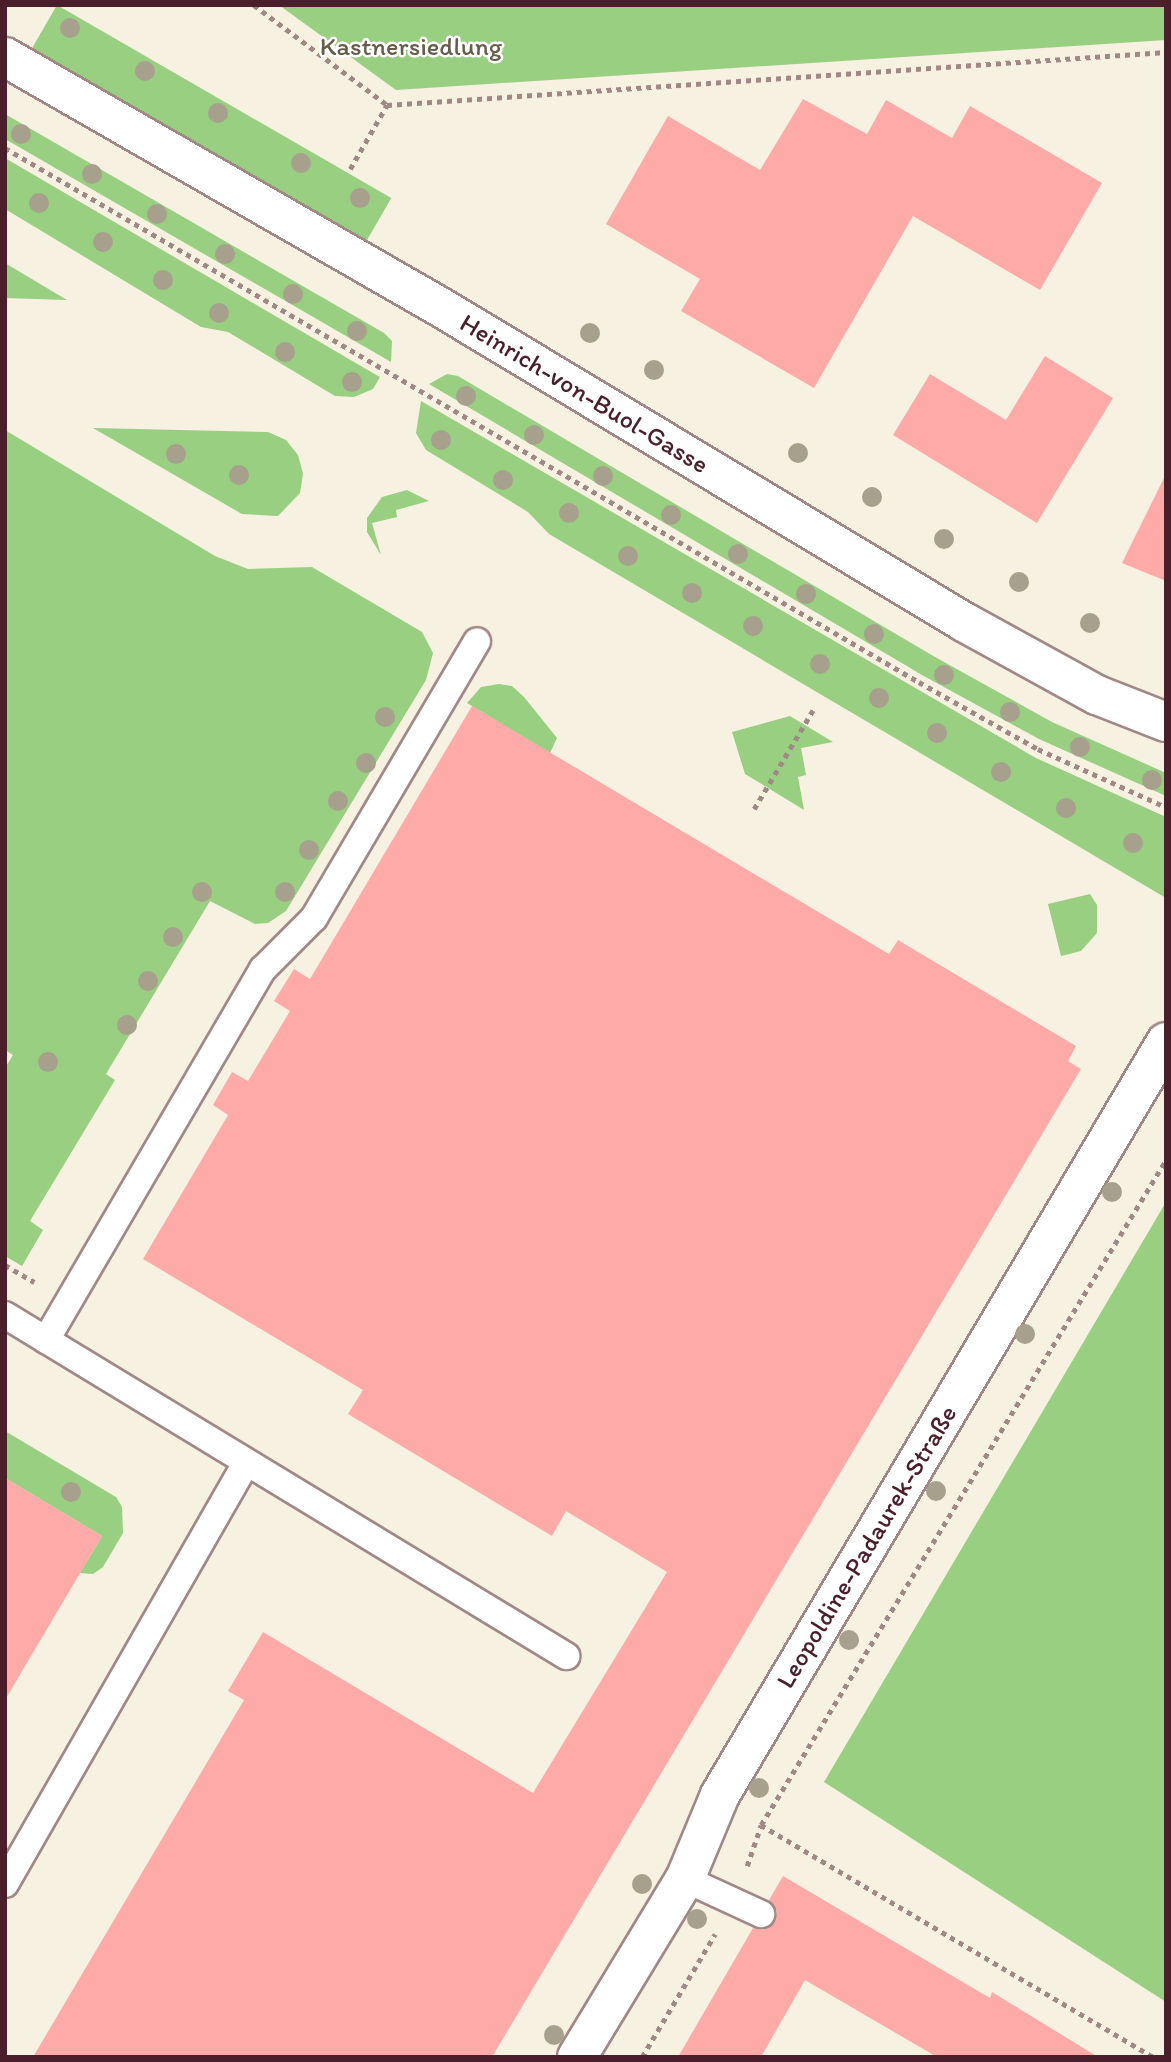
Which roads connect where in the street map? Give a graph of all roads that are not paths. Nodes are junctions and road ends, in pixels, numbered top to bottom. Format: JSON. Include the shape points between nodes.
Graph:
{"nodes":[{"id":1,"x":5,"y":57,"type":"edge"},
{"id":2,"x":477,"y":642,"type":"dead end"},
{"id":3,"x":1166,"y":722,"type":"edge"},
{"id":4,"x":1166,"y":1042,"type":"edge"},
{"id":5,"x":5,"y":1315,"type":"edge"},
{"id":6,"x":46,"y":1340,"type":"junction"},
{"id":7,"x":247,"y":1462,"type":"junction"},
{"id":8,"x":566,"y":1656,"type":"dead end"},
{"id":9,"x":685,"y":1879,"type":"junction"},
{"id":10,"x":5,"y":1884,"type":"edge"},
{"id":11,"x":761,"y":1914,"type":"dead end"},
{"id":12,"x":577,"y":2057,"type":"edge"}],
"edges":[{"from":1,"to":3,"type":"street","name":"Heinrich-von-Buol-Gasse","via":[[442,308],[964,622],[1097,695]]},
{"from":2,"to":6,"type":"lane","via":[[314,918],[268,962]]},
{"from":4,"to":9,"type":"street","name":"Leopoldine-Padaurek-Straße","via":[[720,1795]]},
{"from":5,"to":6,"type":"lane"},
{"from":6,"to":7,"type":"lane"},
{"from":7,"to":8,"type":"lane"},
{"from":7,"to":10,"type":"lane"},
{"from":9,"to":11,"type":"lane"},
{"from":9,"to":12,"type":"street","name":"Leopoldine-Padaurek-Straße"}]}
